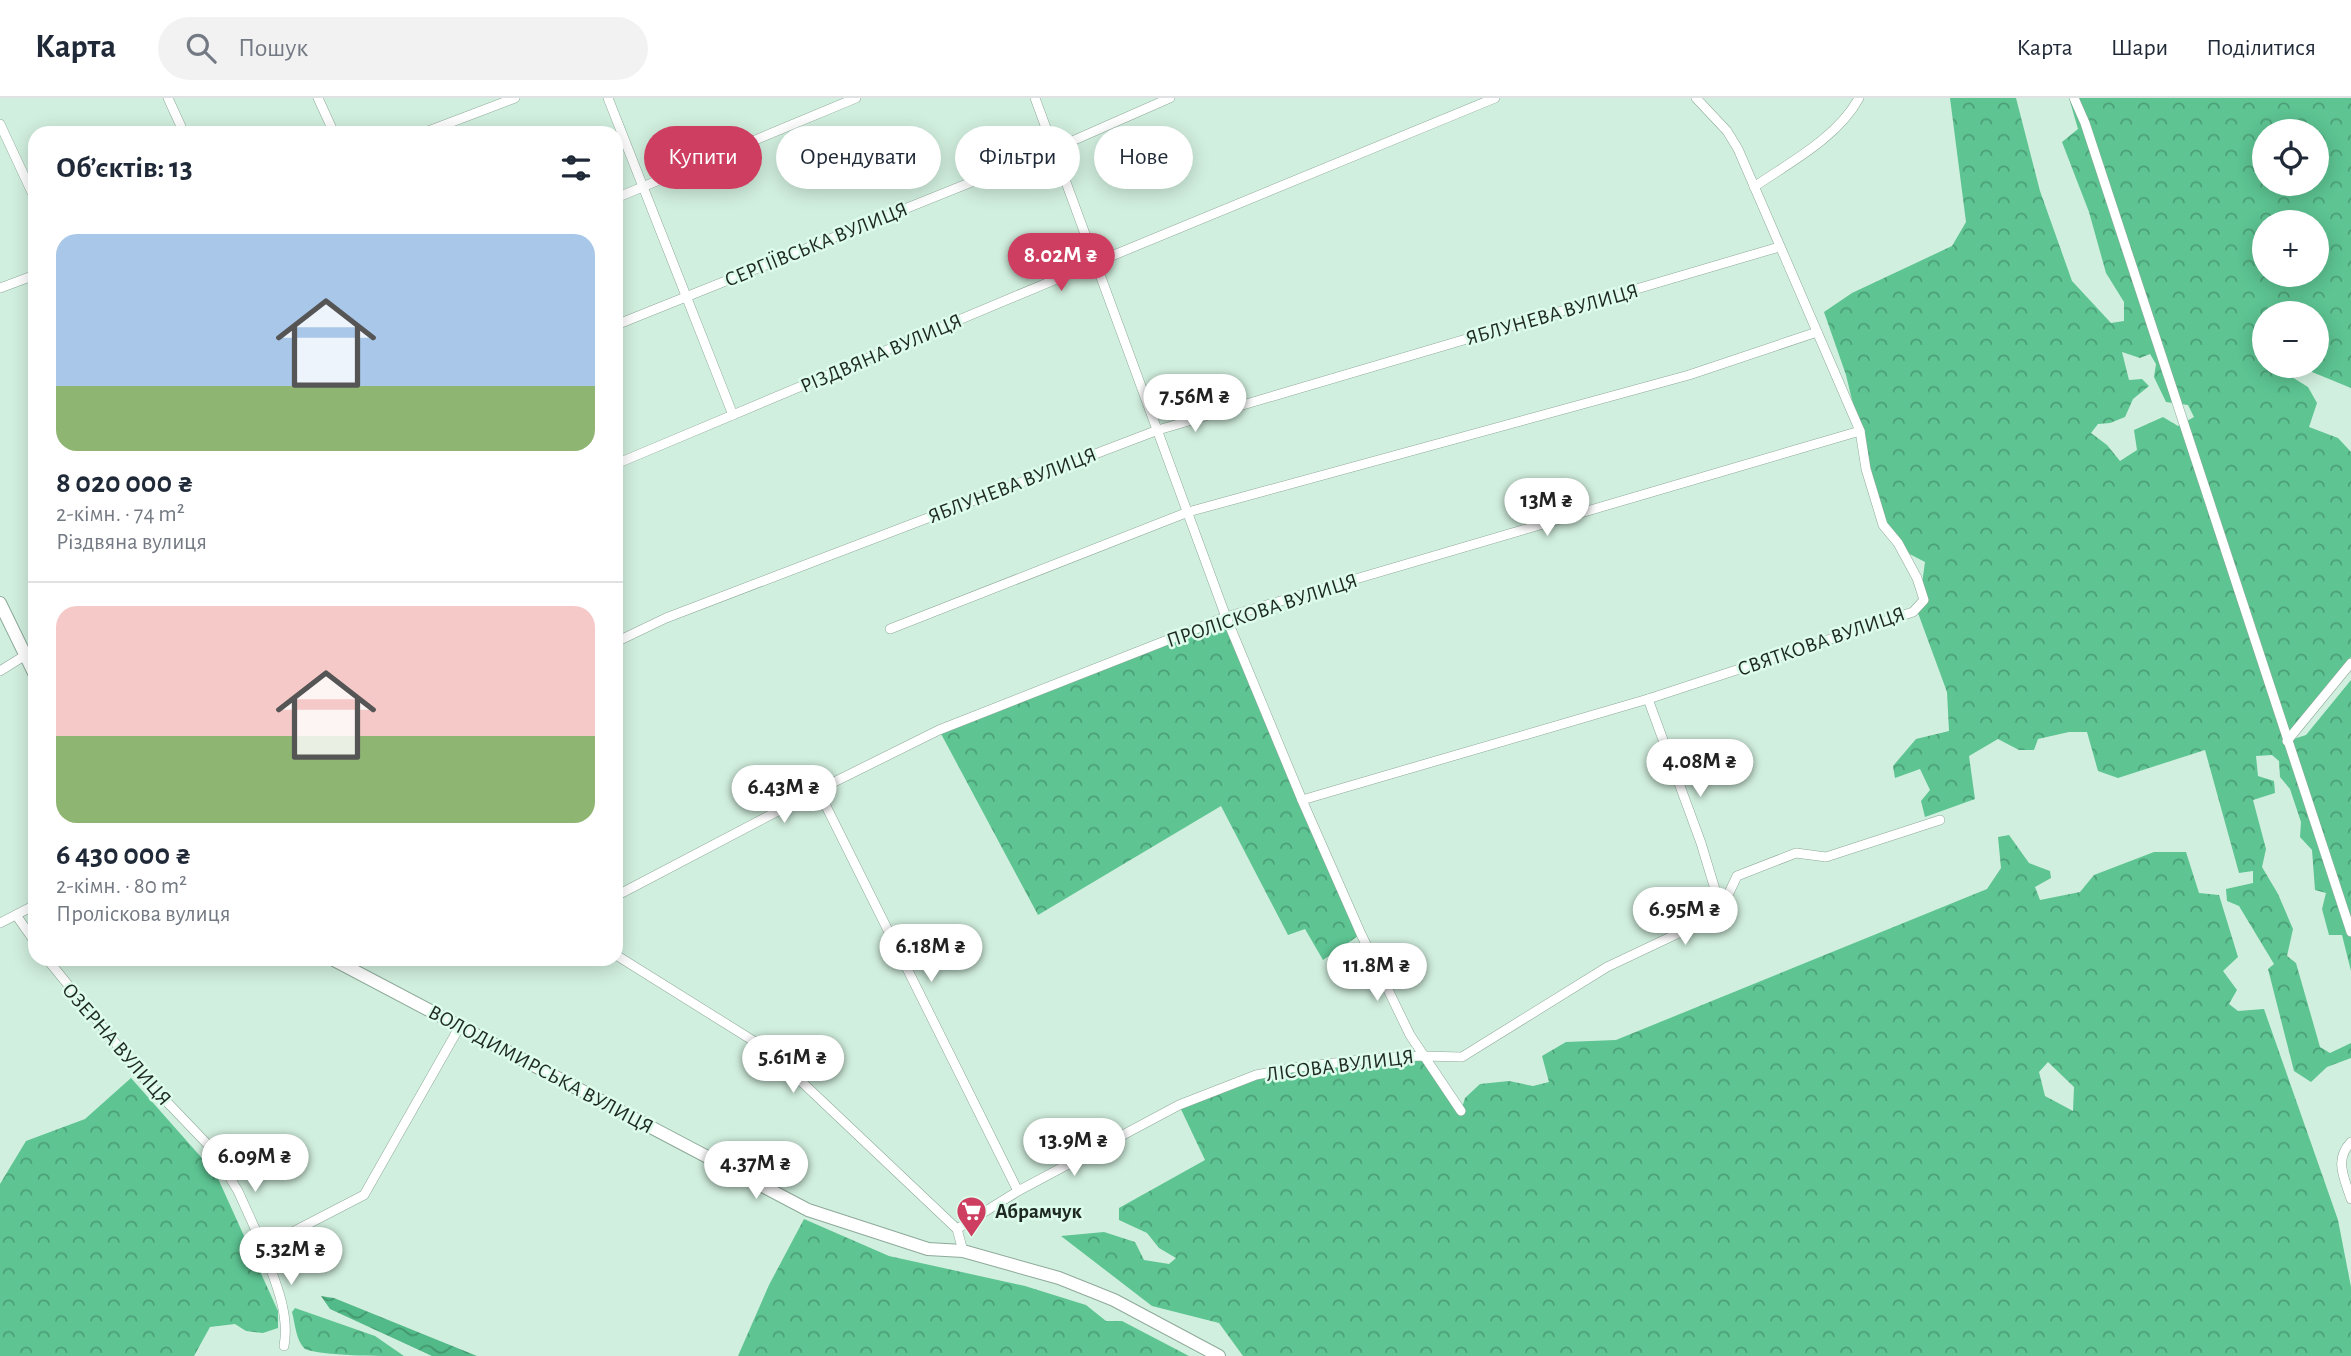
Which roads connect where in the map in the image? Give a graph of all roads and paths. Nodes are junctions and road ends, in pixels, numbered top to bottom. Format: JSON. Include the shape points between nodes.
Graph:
{"nodes":[{"id":1,"x":168,"y":98,"type":"edge"},
{"id":2,"x":318,"y":98,"type":"edge"},
{"id":3,"x":515,"y":98,"type":"edge"},
{"id":4,"x":608,"y":98,"type":"edge"},
{"id":5,"x":856,"y":98,"type":"edge"},
{"id":6,"x":1035,"y":98,"type":"edge"},
{"id":7,"x":1170,"y":98,"type":"edge"},
{"id":8,"x":1496,"y":98,"type":"edge"},
{"id":9,"x":1696,"y":98,"type":"edge"},
{"id":10,"x":1859,"y":98,"type":"edge"},
{"id":11,"x":2074,"y":98,"type":"edge"},
{"id":12,"x":0,"y":124,"type":"edge"},
{"id":13,"x":181,"y":126,"type":"edge"},
{"id":14,"x":331,"y":126,"type":"edge"},
{"id":15,"x":441,"y":126,"type":"edge"},
{"id":16,"x":619,"y":126,"type":"edge"},
{"id":17,"x":1045,"y":126,"type":"edge"},
{"id":18,"x":623,"y":138,"type":"edge"},
{"id":19,"x":1080,"y":138,"type":"edge"},
{"id":20,"x":28,"y":184,"type":"edge"},
{"id":21,"x":1754,"y":187,"type":"junction"},
{"id":22,"x":642,"y":188,"type":"junction"},
{"id":23,"x":955,"y":188,"type":"edge"},
{"id":24,"x":1069,"y":189,"type":"edge"},
{"id":25,"x":623,"y":195,"type":"edge"},
{"id":26,"x":1779,"y":247,"type":"junction"},
{"id":27,"x":1097,"y":262,"type":"junction"},
{"id":28,"x":28,"y":278,"type":"edge"},
{"id":29,"x":0,"y":288,"type":"edge"},
{"id":30,"x":685,"y":296,"type":"junction"},
{"id":31,"x":623,"y":322,"type":"edge"},
{"id":32,"x":1817,"y":332,"type":"junction"},
{"id":33,"x":733,"y":415,"type":"junction"},
{"id":34,"x":1158,"y":430,"type":"junction"},
{"id":35,"x":1860,"y":431,"type":"junction"},
{"id":36,"x":623,"y":461,"type":"edge"},
{"id":37,"x":1188,"y":512,"type":"junction"},
{"id":38,"x":0,"y":603,"type":"edge"},
{"id":39,"x":1226,"y":617,"type":"junction"},
{"id":40,"x":890,"y":629,"type":"dead end"},
{"id":41,"x":623,"y":639,"type":"edge"},
{"id":42,"x":24,"y":656,"type":"junction"},
{"id":43,"x":28,"y":663,"type":"edge"},
{"id":44,"x":2351,"y":663,"type":"edge"},
{"id":45,"x":0,"y":671,"type":"edge"},
{"id":46,"x":1648,"y":699,"type":"junction"},
{"id":47,"x":2287,"y":741,"type":"junction"},
{"id":48,"x":818,"y":790,"type":"junction"},
{"id":49,"x":1302,"y":800,"type":"junction"},
{"id":50,"x":1940,"y":820,"type":"dead end"},
{"id":51,"x":623,"y":892,"type":"edge"},
{"id":52,"x":28,"y":909,"type":"edge"},
{"id":53,"x":1721,"y":909,"type":"junction"},
{"id":54,"x":16,"y":915,"type":"junction"},
{"id":55,"x":0,"y":923,"type":"edge"},
{"id":56,"x":28,"y":932,"type":"edge"},
{"id":57,"x":2351,"y":932,"type":"edge"},
{"id":58,"x":623,"y":959,"type":"edge"},
{"id":59,"x":53,"y":966,"type":"edge"},
{"id":60,"x":345,"y":966,"type":"edge"},
{"id":61,"x":460,"y":1026,"type":"junction"},
{"id":62,"x":1422,"y":1056,"type":"junction"},
{"id":63,"x":1461,"y":1111,"type":"dead end"},
{"id":64,"x":2351,"y":1142,"type":"edge"},
{"id":65,"x":1018,"y":1191,"type":"junction"},
{"id":66,"x":2351,"y":1199,"type":"edge"},
{"id":67,"x":957,"y":1229,"type":"junction"},
{"id":68,"x":257,"y":1233,"type":"junction"},
{"id":69,"x":962,"y":1251,"type":"junction"},
{"id":70,"x":284,"y":1346,"type":"dead end"},
{"id":71,"x":1219,"y":1356,"type":"edge"}],
"edges":[{"from":1,"to":13,"type":"street"},
{"from":2,"to":14,"type":"street"},
{"from":3,"to":15,"type":"street"},
{"from":4,"to":16,"type":"street"},
{"from":5,"to":22,"type":"street"},
{"from":6,"to":17,"type":"street"},
{"from":7,"to":19,"type":"street","name":"СЕРГІЇВСЬКА ВУЛИЦЯ"},
{"from":8,"to":27,"type":"street","name":"РІЗДВЯНА ВУЛИЦЯ"},
{"from":9,"to":21,"type":"street","name":"СВЯТКОВА ВУЛИЦЯ","via":[[1727,131]]},
{"from":10,"to":21,"type":"street","via":[[1851,113],[1822,139]]},
{"from":11,"to":47,"type":"street"},
{"from":12,"to":20,"type":"street"},
{"from":18,"to":22,"type":"street"},
{"from":21,"to":26,"type":"street","name":"СВЯТКОВА ВУЛИЦЯ"},
{"from":22,"to":25,"type":"street"},
{"from":22,"to":30,"type":"street"},
{"from":23,"to":30,"type":"street","name":"СЕРГІЇВСЬКА ВУЛИЦЯ"},
{"from":24,"to":27,"type":"street"},
{"from":26,"to":32,"type":"street","name":"СВЯТКОВА ВУЛИЦЯ"},
{"from":26,"to":34,"type":"street","name":"ЯБЛУНЕВА ВУЛИЦЯ"},
{"from":27,"to":33,"type":"street","name":"РІЗДВЯНА ВУЛИЦЯ"},
{"from":27,"to":34,"type":"street"},
{"from":28,"to":29,"type":"street"},
{"from":30,"to":31,"type":"street","name":"СЕРГІЇВСЬКА ВУЛИЦЯ"},
{"from":30,"to":33,"type":"street"},
{"from":32,"to":35,"type":"street","name":"СВЯТКОВА ВУЛИЦЯ"},
{"from":32,"to":37,"type":"street","via":[[1689,375]]},
{"from":33,"to":36,"type":"street","name":"РІЗДВЯНА ВУЛИЦЯ"},
{"from":34,"to":37,"type":"street"},
{"from":34,"to":41,"type":"street","name":"ЯБЛУНЕВА ВУЛИЦЯ","via":[[666,618]]},
{"from":35,"to":39,"type":"street","name":"ПРОЛІСКОВА ВУЛИЦЯ"},
{"from":35,"to":46,"type":"street","name":"СВЯТКОВА ВУЛИЦЯ","via":[[1883,525],[1898,543],[1924,600],[1913,612]]},
{"from":37,"to":39,"type":"street"},
{"from":37,"to":40,"type":"street"},
{"from":38,"to":42,"type":"main road"},
{"from":39,"to":48,"type":"street","name":"ПРОЛІСКОВА ВУЛИЦЯ","via":[[939,730]]},
{"from":39,"to":49,"type":"street"},
{"from":42,"to":43,"type":"main road"},
{"from":42,"to":45,"type":"street"},
{"from":44,"to":47,"type":"street"},
{"from":46,"to":49,"type":"street","name":"СВЯТКОВА ВУЛИЦЯ"},
{"from":46,"to":53,"type":"street"},
{"from":47,"to":57,"type":"street"},
{"from":48,"to":51,"type":"street","name":"ПРОЛІСКОВА ВУЛИЦЯ"},
{"from":48,"to":65,"type":"street"},
{"from":49,"to":62,"type":"street"},
{"from":50,"to":53,"type":"street","via":[[1825,857],[1796,853],[1738,876]]},
{"from":52,"to":54,"type":"street"},
{"from":53,"to":62,"type":"street","name":"ЛІСОВА ВУЛИЦЯ","via":[[1607,967],[1462,1057]]},
{"from":54,"to":55,"type":"street"},
{"from":54,"to":56,"type":"street"},
{"from":58,"to":67,"type":"street","via":[[768,1050]]},
{"from":59,"to":68,"type":"street","name":"ОЗЕРНА ВУЛИЦЯ","via":[[144,1079],[213,1150]]},
{"from":60,"to":61,"type":"main road","name":"ВОЛОДИМИРСЬКА ВУЛИЦЯ"},
{"from":61,"to":68,"type":"street","via":[[364,1195],[281,1238]]},
{"from":61,"to":69,"type":"main road","name":"ВОЛОДИМИРСЬКА ВУЛИЦЯ","via":[[808,1210],[928,1249]]},
{"from":62,"to":63,"type":"street"},
{"from":62,"to":65,"type":"street","name":"ЛІСОВА ВУЛИЦЯ","via":[[1256,1075],[1179,1105]]},
{"from":64,"to":66,"type":"street","via":[[2340,1164]]},
{"from":65,"to":67,"type":"street","name":"ЛІСОВА ВУЛИЦЯ"},
{"from":67,"to":69,"type":"street"},
{"from":68,"to":70,"type":"street","name":"ОЗЕРНА ВУЛИЦЯ","via":[[284,1310]]},
{"from":69,"to":71,"type":"main road","name":"ВОЛОДИМИРСЬКА ВУЛИЦЯ","via":[[1059,1278]]}]}
